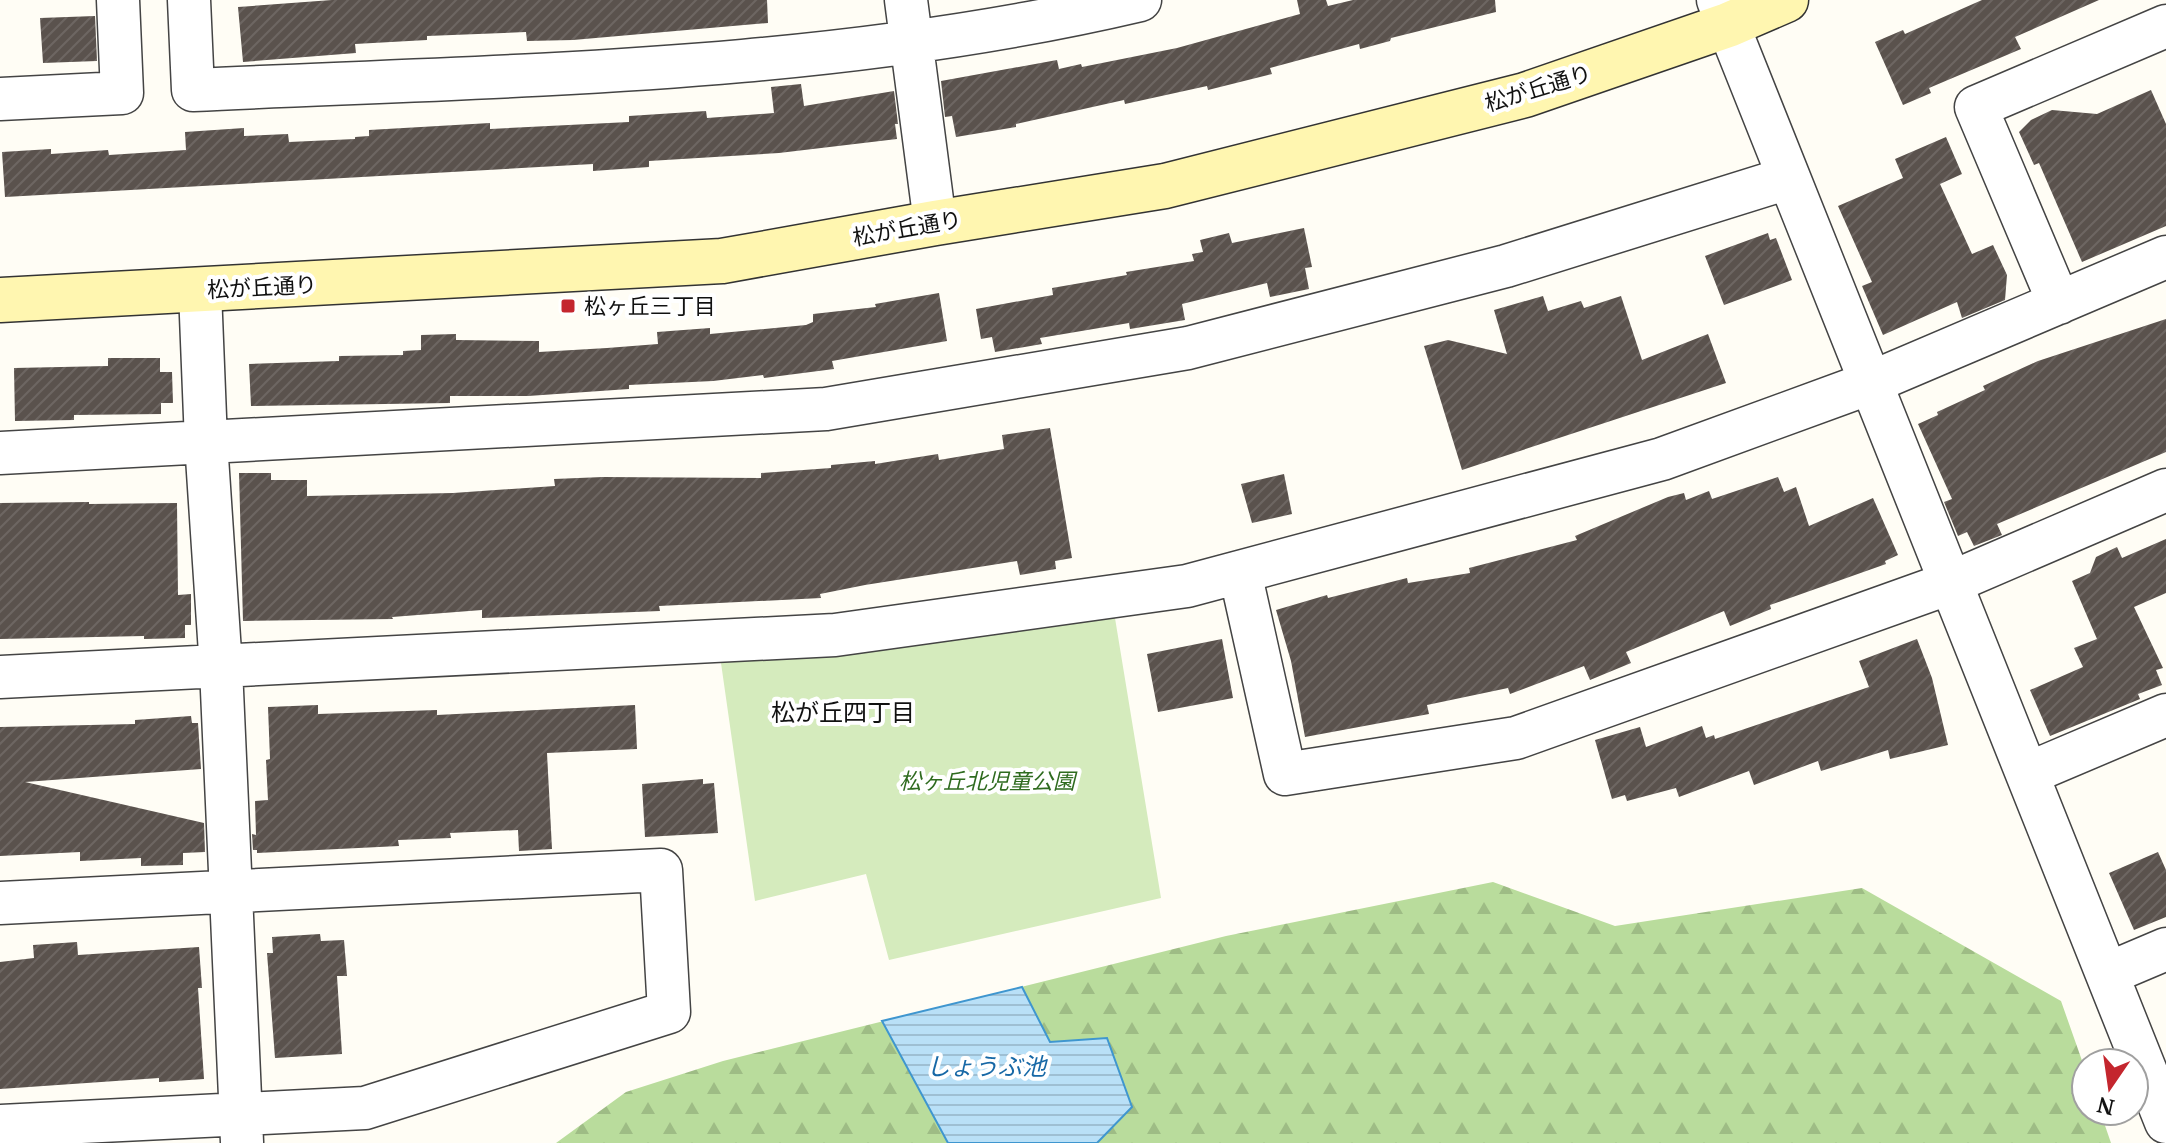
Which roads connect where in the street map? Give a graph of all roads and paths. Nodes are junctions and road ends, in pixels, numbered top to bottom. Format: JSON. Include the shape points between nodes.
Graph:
{"nodes":[{"id":1,"x":118,"y":0,"type":"edge"},
{"id":2,"x":189,"y":0,"type":"edge"},
{"id":3,"x":906,"y":0,"type":"edge"},
{"id":4,"x":1140,"y":0,"type":"edge"},
{"id":5,"x":1786,"y":0,"type":"edge"},
{"id":6,"x":1723,"y":12,"type":"edge"},
{"id":7,"x":2166,"y":26,"type":"edge"},
{"id":8,"x":913,"y":42,"type":"junction"},
{"id":9,"x":0,"y":99,"type":"edge"},
{"id":10,"x":1788,"y":178,"type":"junction"},
{"id":11,"x":935,"y":223,"type":"junction"},
{"id":12,"x":2166,"y":257,"type":"edge"},
{"id":13,"x":200,"y":291,"type":"junction"},
{"id":14,"x":0,"y":300,"type":"edge"},
{"id":15,"x":2059,"y":303,"type":"junction"},
{"id":16,"x":1870,"y":383,"type":"junction"},
{"id":17,"x":206,"y":442,"type":"junction"},
{"id":18,"x":0,"y":453,"type":"edge"},
{"id":19,"x":2166,"y":490,"type":"edge"},
{"id":20,"x":1240,"y":572,"type":"junction"},
{"id":21,"x":1950,"y":583,"type":"junction"},
{"id":22,"x":221,"y":668,"type":"junction"},
{"id":23,"x":0,"y":677,"type":"edge"},
{"id":24,"x":2166,"y":715,"type":"edge"},
{"id":25,"x":2027,"y":774,"type":"junction"},
{"id":26,"x":229,"y":892,"type":"junction"},
{"id":27,"x":0,"y":903,"type":"edge"},
{"id":28,"x":2166,"y":949,"type":"edge"},
{"id":29,"x":2107,"y":974,"type":"junction"},
{"id":30,"x":2166,"y":1122,"type":"edge"},
{"id":31,"x":0,"y":1126,"type":"edge"},
{"id":32,"x":241,"y":1128,"type":"edge"}],
"edges":[{"from":1,"to":9,"type":"street","via":[[122,93]]},
{"from":2,"to":8,"type":"street","via":[[193,90],[681,67]]},
{"from":3,"to":8,"type":"street"},
{"from":4,"to":8,"type":"street"},
{"from":5,"to":6,"type":"street","name":"松が丘通り"},
{"from":6,"to":10,"type":"street"},
{"from":6,"to":11,"type":"street","name":"松が丘通り","via":[[1525,95],[1165,186]]},
{"from":7,"to":15,"type":"street","via":[[1976,107]]},
{"from":8,"to":11,"type":"street"},
{"from":10,"to":16,"type":"street"},
{"from":10,"to":17,"type":"street","via":[[1506,266],[1188,348],[842,407]]},
{"from":11,"to":13,"type":"street","name":"松が丘通り","via":[[722,261]]},
{"from":12,"to":15,"type":"street"},
{"from":13,"to":14,"type":"street","name":"松が丘通り"},
{"from":13,"to":17,"type":"street"},
{"from":15,"to":16,"type":"street"},
{"from":16,"to":20,"type":"street","via":[[1662,459]]},
{"from":16,"to":21,"type":"street"},
{"from":17,"to":18,"type":"street"},
{"from":17,"to":22,"type":"street"},
{"from":19,"to":21,"type":"street"},
{"from":20,"to":21,"type":"street","via":[[1285,774],[1516,738]]},
{"from":20,"to":22,"type":"street","via":[[1187,586],[835,635]]},
{"from":21,"to":25,"type":"street"},
{"from":22,"to":23,"type":"street"},
{"from":22,"to":26,"type":"street"},
{"from":24,"to":25,"type":"street"},
{"from":25,"to":29,"type":"street"},
{"from":26,"to":27,"type":"street"},
{"from":26,"to":32,"type":"street"},
{"from":26,"to":32,"type":"street","via":[[661,870],[669,1012],[365,1108]]},
{"from":28,"to":29,"type":"street"},
{"from":29,"to":30,"type":"street"},
{"from":31,"to":32,"type":"street"}]}
